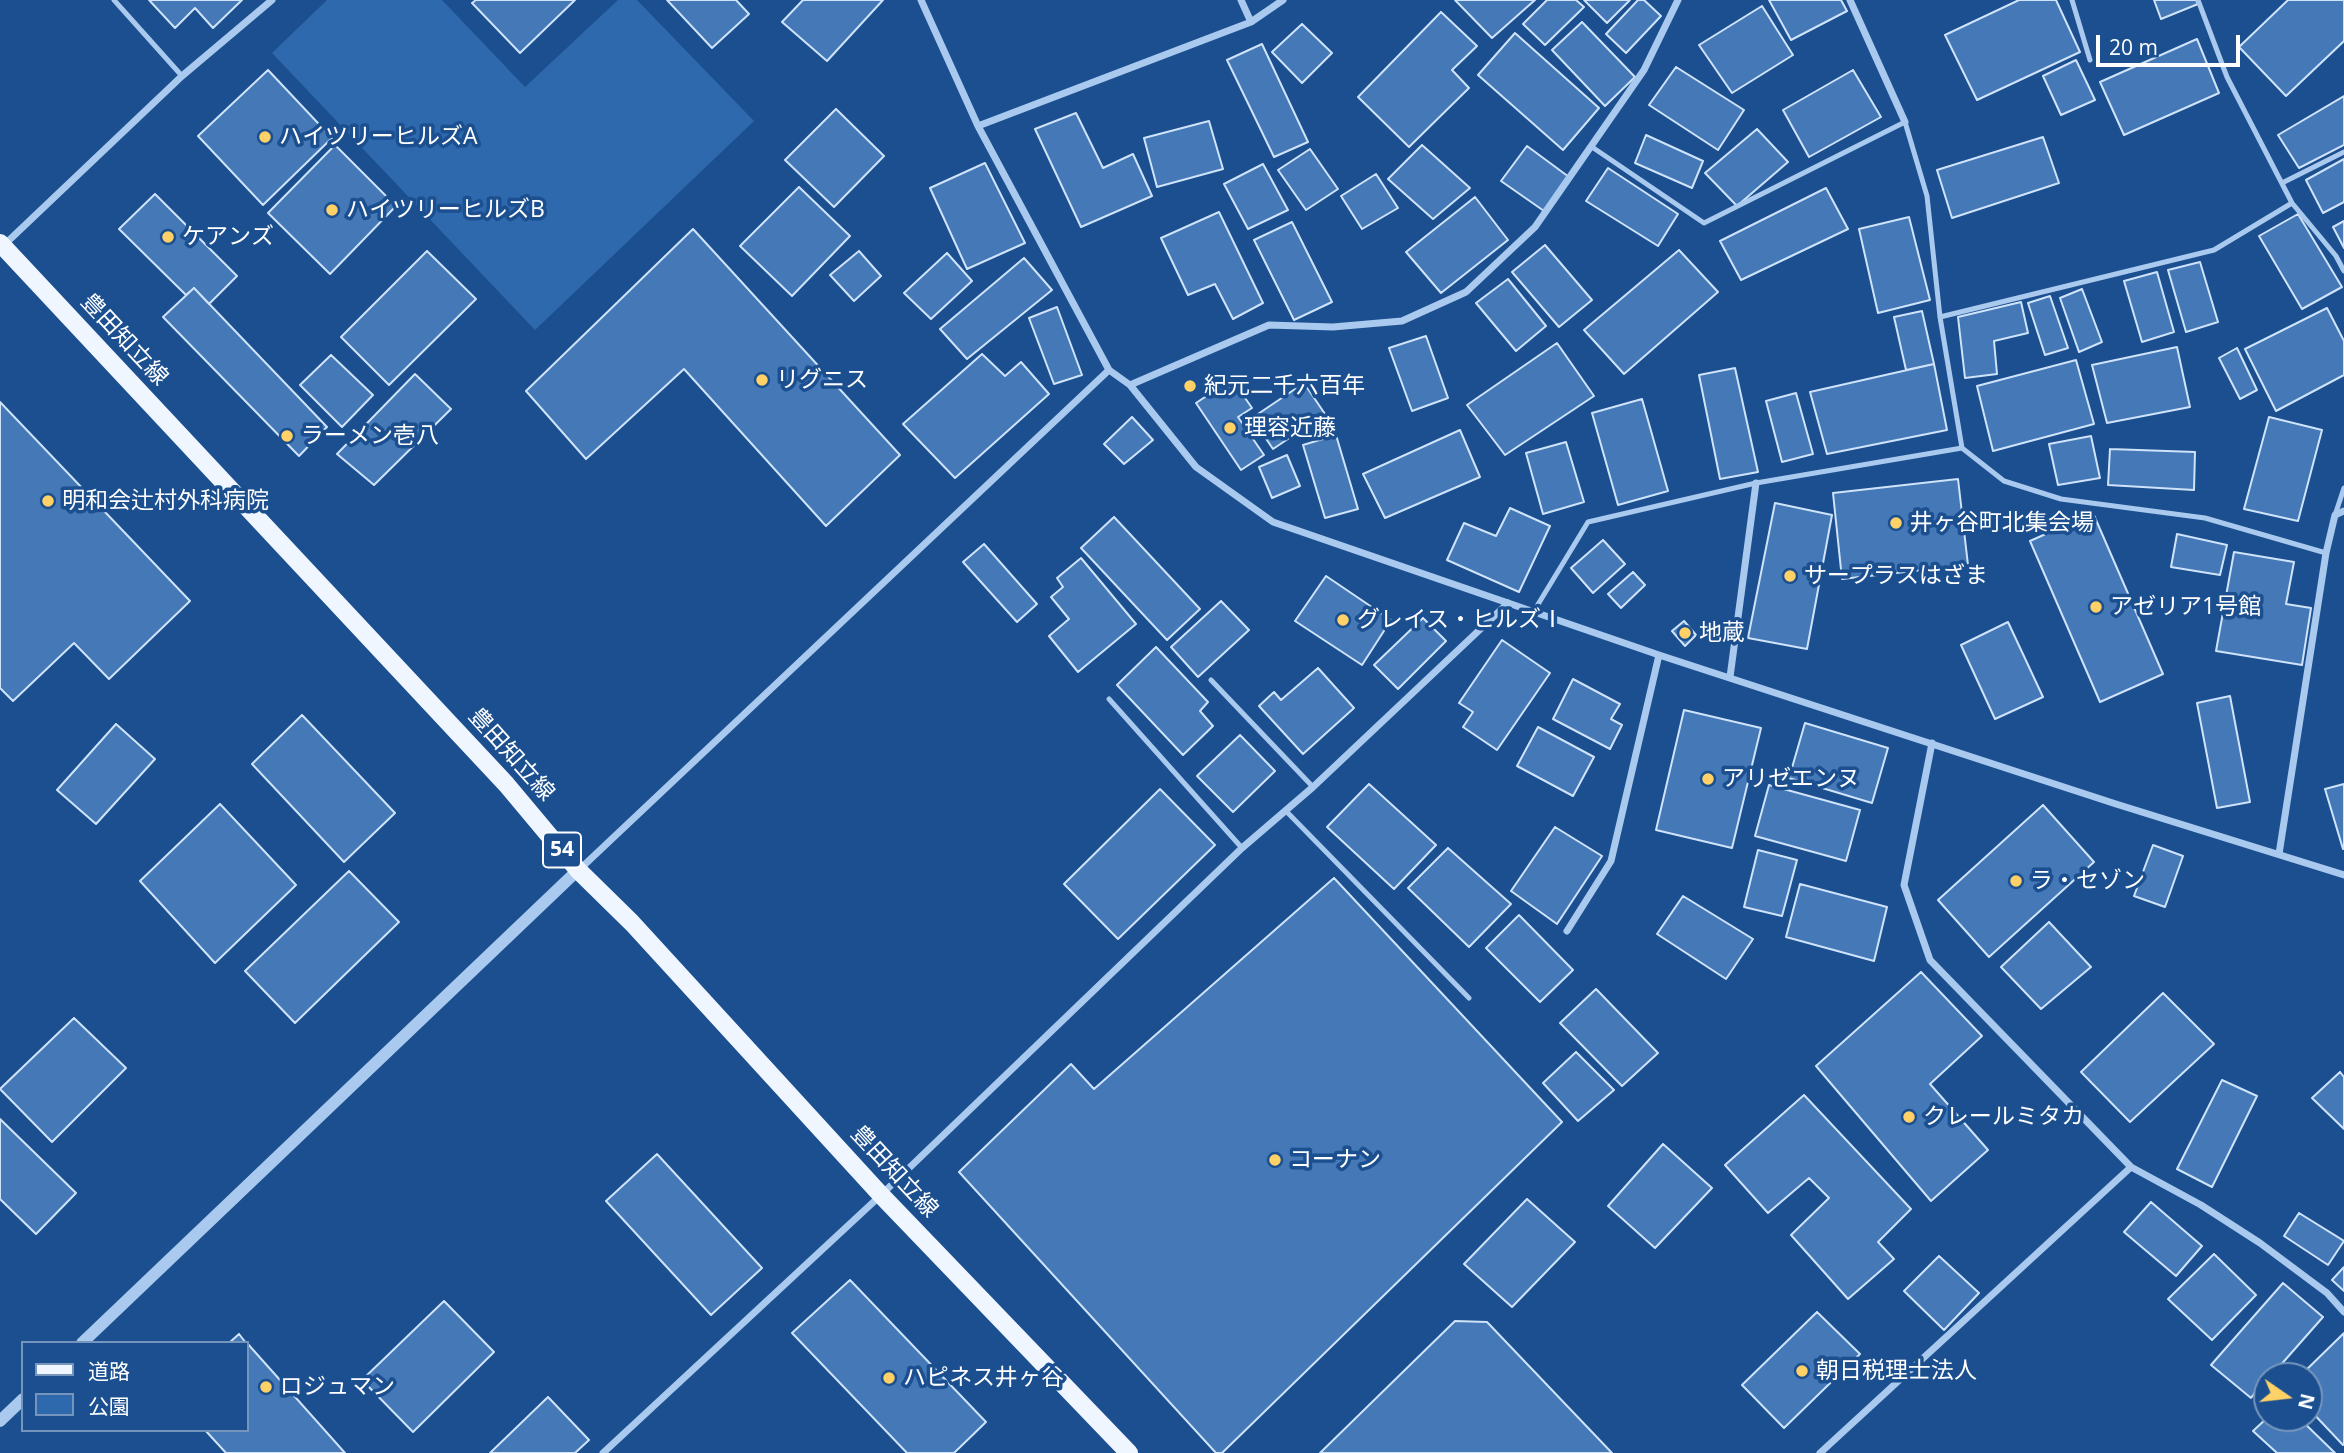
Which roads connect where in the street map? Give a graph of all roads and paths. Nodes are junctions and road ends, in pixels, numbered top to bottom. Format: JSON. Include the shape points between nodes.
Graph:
{"nodes":[{"id":1,"x":114,"y":0,"type":"edge"},
{"id":2,"x":272,"y":0,"type":"edge"},
{"id":3,"x":921,"y":0,"type":"edge"},
{"id":4,"x":1241,"y":0,"type":"edge"},
{"id":5,"x":1283,"y":0,"type":"edge"},
{"id":6,"x":1678,"y":0,"type":"edge"},
{"id":7,"x":1850,"y":0,"type":"edge"},
{"id":8,"x":2072,"y":0,"type":"edge"},
{"id":9,"x":2198,"y":0,"type":"edge"},
{"id":10,"x":1251,"y":22,"type":"junction"},
{"id":11,"x":2090,"y":60,"type":"dead end"},
{"id":12,"x":182,"y":75,"type":"junction"},
{"id":13,"x":1905,"y":122,"type":"junction"},
{"id":14,"x":978,"y":126,"type":"junction"},
{"id":15,"x":1592,"y":147,"type":"junction"},
{"id":16,"x":2344,"y":152,"type":"edge"},
{"id":17,"x":2282,"y":183,"type":"junction"},
{"id":18,"x":2292,"y":203,"type":"junction"},
{"id":19,"x":1,"y":246,"type":"edge"},
{"id":20,"x":2344,"y":271,"type":"edge"},
{"id":21,"x":1940,"y":317,"type":"junction"},
{"id":22,"x":1109,"y":370,"type":"junction"},
{"id":23,"x":1130,"y":385,"type":"junction"},
{"id":24,"x":1962,"y":448,"type":"junction"},
{"id":25,"x":1756,"y":483,"type":"junction"},
{"id":26,"x":2344,"y":488,"type":"edge"},
{"id":27,"x":2344,"y":511,"type":"edge"},
{"id":28,"x":2335,"y":515,"type":"junction"},
{"id":29,"x":2326,"y":553,"type":"junction"},
{"id":30,"x":1508,"y":603,"type":"junction"},
{"id":31,"x":1534,"y":611,"type":"junction"},
{"id":32,"x":1659,"y":655,"type":"junction"},
{"id":33,"x":1730,"y":677,"type":"junction"},
{"id":34,"x":1211,"y":680,"type":"dead end"},
{"id":35,"x":1109,"y":699,"type":"dead end"},
{"id":36,"x":1932,"y":743,"type":"junction"},
{"id":37,"x":1312,"y":787,"type":"junction"},
{"id":38,"x":1285,"y":810,"type":"junction"},
{"id":39,"x":1242,"y":848,"type":"junction"},
{"id":40,"x":2278,"y":854,"type":"junction"},
{"id":41,"x":578,"y":870,"type":"junction"},
{"id":42,"x":2344,"y":875,"type":"edge"},
{"id":43,"x":1567,"y":931,"type":"dead end"},
{"id":44,"x":1469,"y":998,"type":"dead end"},
{"id":45,"x":2131,"y":1167,"type":"junction"},
{"id":46,"x":880,"y":1195,"type":"junction"},
{"id":47,"x":2344,"y":1312,"type":"edge"},
{"id":48,"x":84,"y":1341,"type":"edge"},
{"id":49,"x":21,"y":1401,"type":"edge"},
{"id":50,"x":0,"y":1421,"type":"edge"},
{"id":51,"x":603,"y":1453,"type":"edge"},
{"id":52,"x":1129,"y":1453,"type":"edge"},
{"id":53,"x":1820,"y":1453,"type":"edge"}],
"edges":[{"from":1,"to":12,"type":"lane"},
{"from":2,"to":12,"type":"street"},
{"from":3,"to":14,"type":"street"},
{"from":4,"to":10,"type":"street"},
{"from":5,"to":10,"type":"street"},
{"from":6,"to":15,"type":"street","via":[[1644,69]]},
{"from":7,"to":13,"type":"street"},
{"from":8,"to":11,"type":"lane"},
{"from":9,"to":17,"type":"lane","via":[[2227,77]]},
{"from":10,"to":14,"type":"street"},
{"from":12,"to":19,"type":"street"},
{"from":13,"to":15,"type":"lane","via":[[1704,223]]},
{"from":13,"to":21,"type":"lane","via":[[1927,196]]},
{"from":14,"to":22,"type":"street"},
{"from":15,"to":23,"type":"street","via":[[1535,227],[1466,292],[1402,321],[1269,326]]},
{"from":16,"to":17,"type":"lane"},
{"from":17,"to":18,"type":"lane"},
{"from":18,"to":20,"type":"lane"},
{"from":18,"to":21,"type":"lane","via":[[2214,250]]},
{"from":19,"to":41,"type":"main road","name":"豊田知立線","number":"54","via":[[506,784]]},
{"from":21,"to":24,"type":"lane"},
{"from":22,"to":23,"type":"street"},
{"from":22,"to":41,"type":"street"},
{"from":23,"to":30,"type":"street","via":[[1196,467],[1273,522]]},
{"from":24,"to":25,"type":"lane"},
{"from":24,"to":29,"type":"lane","via":[[2004,481],[2061,499],[2205,518]]},
{"from":25,"to":31,"type":"lane","via":[[1588,522]]},
{"from":25,"to":33,"type":"street"},
{"from":26,"to":28,"type":"lane"},
{"from":27,"to":28,"type":"street"},
{"from":28,"to":29,"type":"street"},
{"from":29,"to":40,"type":"street"},
{"from":30,"to":31,"type":"street"},
{"from":30,"to":37,"type":"street"},
{"from":31,"to":32,"type":"street"},
{"from":32,"to":33,"type":"street"},
{"from":32,"to":43,"type":"street","via":[[1611,861]]},
{"from":33,"to":36,"type":"street"},
{"from":34,"to":37,"type":"lane"},
{"from":35,"to":39,"type":"lane"},
{"from":36,"to":40,"type":"street"},
{"from":36,"to":45,"type":"street","via":[[1904,885],[1930,960]]},
{"from":37,"to":38,"type":"street"},
{"from":38,"to":39,"type":"street"},
{"from":38,"to":44,"type":"lane"},
{"from":39,"to":46,"type":"street"},
{"from":40,"to":42,"type":"street"},
{"from":41,"to":46,"type":"main road","name":"豊田知立線","number":"54"},
{"from":41,"to":48,"type":"street"},
{"from":45,"to":47,"type":"street","via":[[2260,1243],[2327,1293]]},
{"from":45,"to":53,"type":"street"},
{"from":46,"to":51,"type":"street"},
{"from":46,"to":52,"type":"main road","name":"豊田知立線","number":"54"},
{"from":49,"to":50,"type":"street"}]}
